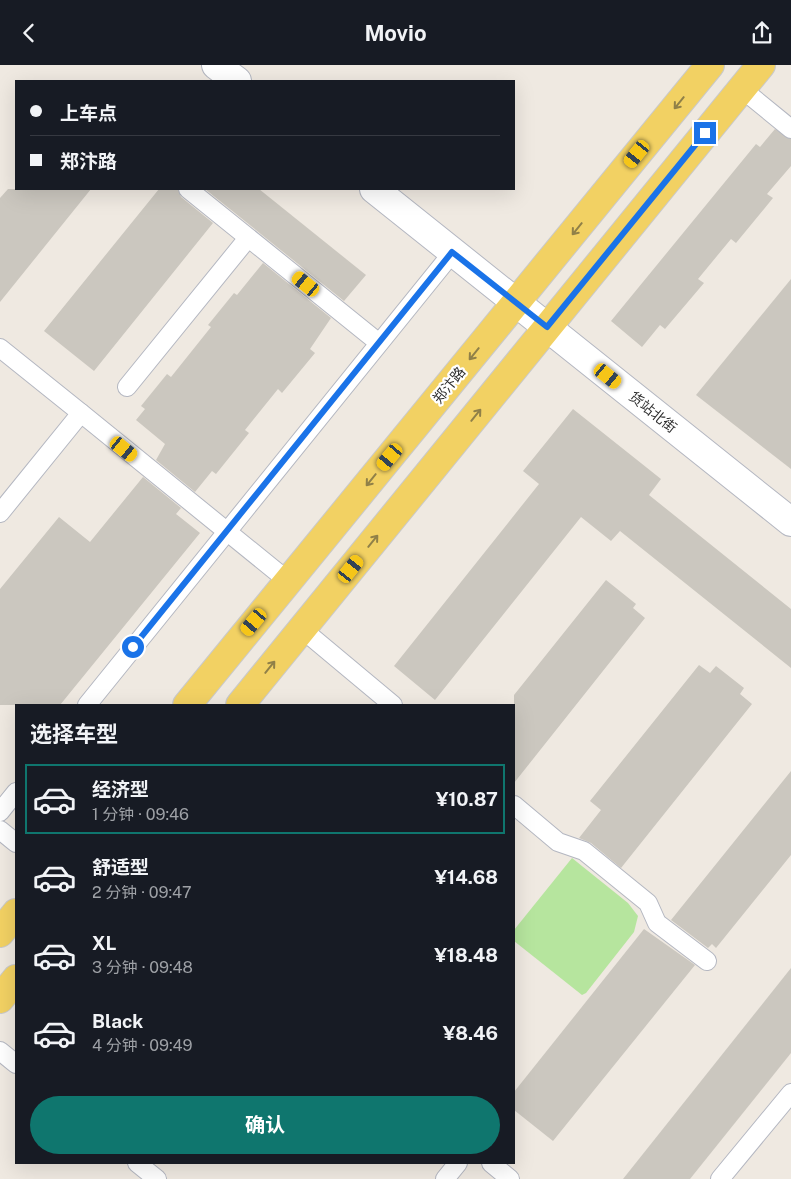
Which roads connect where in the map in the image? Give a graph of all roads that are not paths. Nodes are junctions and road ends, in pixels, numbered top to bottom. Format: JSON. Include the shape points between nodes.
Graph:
{"nodes":[{"id":1,"x":216,"y":65,"type":"edge"},
{"id":2,"x":710,"y":65,"type":"edge"},
{"id":3,"x":761,"y":65,"type":"edge"},
{"id":4,"x":235,"y":80,"type":"edge"},
{"id":5,"x":742,"y":89,"type":"junction"},
{"id":6,"x":791,"y":129,"type":"edge"},
{"id":7,"x":189,"y":190,"type":"edge"},
{"id":8,"x":375,"y":190,"type":"edge"},
{"id":9,"x":248,"y":237,"type":"junction"},
{"id":10,"x":452,"y":252,"type":"junction"},
{"id":11,"x":516,"y":303,"type":"junction"},
{"id":12,"x":547,"y":327,"type":"junction"},
{"id":13,"x":379,"y":343,"type":"junction"},
{"id":14,"x":0,"y":348,"type":"edge"},
{"id":15,"x":127,"y":387,"type":"dead end"},
{"id":16,"x":80,"y":413,"type":"junction"},
{"id":17,"x":0,"y":513,"type":"edge"},
{"id":18,"x":791,"y":522,"type":"edge"},
{"id":19,"x":227,"y":531,"type":"junction"},
{"id":20,"x":288,"y":581,"type":"junction"},
{"id":21,"x":302,"y":629,"type":"junction"},
{"id":22,"x":87,"y":704,"type":"edge"},
{"id":23,"x":188,"y":704,"type":"edge"},
{"id":24,"x":241,"y":704,"type":"edge"},
{"id":25,"x":392,"y":704,"type":"edge"},
{"id":26,"x":15,"y":793,"type":"edge"},
{"id":27,"x":515,"y":806,"type":"edge"},
{"id":28,"x":0,"y":812,"type":"edge"},
{"id":29,"x":0,"y":830,"type":"edge"},
{"id":30,"x":15,"y":842,"type":"edge"},
{"id":31,"x":15,"y":914,"type":"edge"},
{"id":32,"x":0,"y":932,"type":"edge"},
{"id":33,"x":707,"y":961,"type":"dead end"},
{"id":34,"x":15,"y":980,"type":"edge"},
{"id":35,"x":0,"y":999,"type":"edge"},
{"id":36,"x":0,"y":1051,"type":"edge"},
{"id":37,"x":15,"y":1063,"type":"edge"},
{"id":38,"x":791,"y":1093,"type":"edge"},
{"id":39,"x":138,"y":1164,"type":"edge"},
{"id":40,"x":457,"y":1164,"type":"edge"},
{"id":41,"x":492,"y":1164,"type":"edge"},
{"id":42,"x":157,"y":1179,"type":"edge"},
{"id":43,"x":445,"y":1179,"type":"edge"},
{"id":44,"x":510,"y":1179,"type":"edge"},
{"id":45,"x":720,"y":1179,"type":"edge"}],
"edges":[{"from":1,"to":4,"type":"street"},
{"from":2,"to":11,"type":"main road","name":"郑汴路","one_way":true},
{"from":3,"to":5,"type":"main road"},
{"from":5,"to":6,"type":"lane"},
{"from":5,"to":12,"type":"main road"},
{"from":7,"to":9,"type":"lane"},
{"from":8,"to":10,"type":"street","name":"货站北街"},
{"from":9,"to":13,"type":"lane"},
{"from":9,"to":15,"type":"lane"},
{"from":10,"to":11,"type":"street","name":"货站北街"},
{"from":10,"to":13,"type":"lane"},
{"from":11,"to":12,"type":"street","name":"货站北街"},
{"from":11,"to":20,"type":"main road","name":"郑汴路","one_way":true},
{"from":12,"to":18,"type":"street","name":"货站北街"},
{"from":21,"to":12,"type":"main road","one_way":true},
{"from":13,"to":19,"type":"lane"},
{"from":14,"to":16,"type":"lane"},
{"from":16,"to":17,"type":"lane"},
{"from":16,"to":19,"type":"lane"},
{"from":19,"to":20,"type":"lane"},
{"from":19,"to":22,"type":"lane"},
{"from":20,"to":23,"type":"main road","name":"郑汴路"},
{"from":24,"to":21,"type":"main road","one_way":true},
{"from":21,"to":25,"type":"lane"},
{"from":26,"to":28,"type":"lane"},
{"from":27,"to":33,"type":"lane","via":[[558,842],[584,851],[648,903],[657,923]]},
{"from":29,"to":30,"type":"lane"},
{"from":31,"to":32,"type":"main road"},
{"from":34,"to":35,"type":"main road"},
{"from":36,"to":37,"type":"lane"},
{"from":38,"to":45,"type":"lane"},
{"from":39,"to":42,"type":"lane"},
{"from":40,"to":43,"type":"lane"},
{"from":41,"to":44,"type":"lane"}]}
